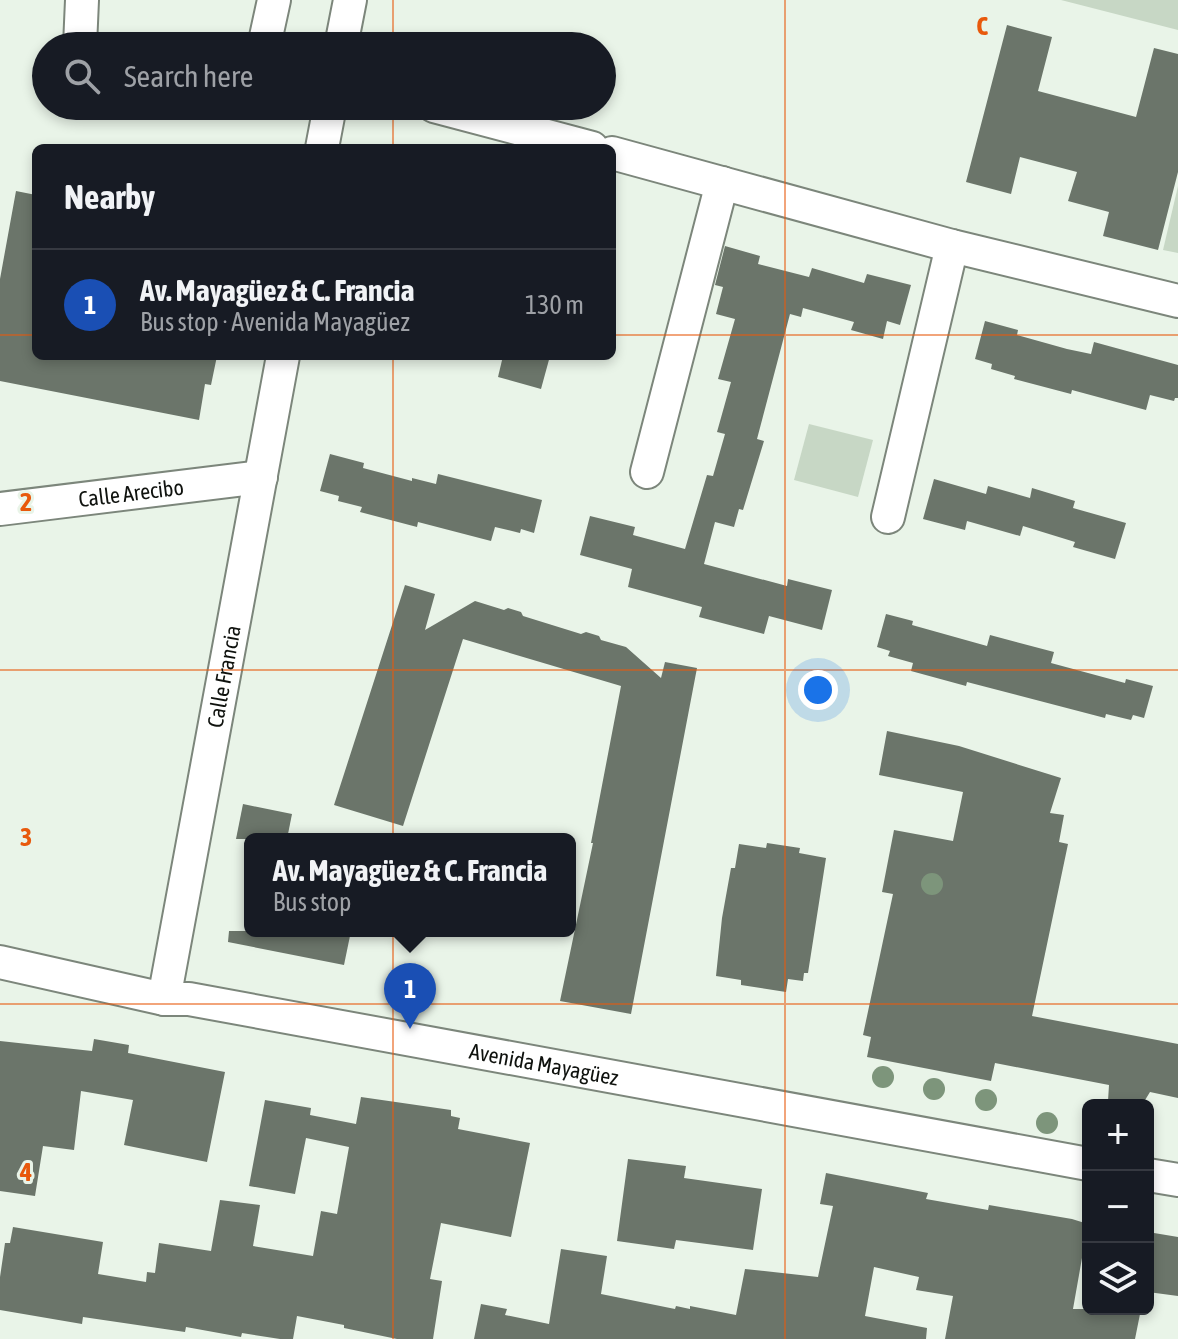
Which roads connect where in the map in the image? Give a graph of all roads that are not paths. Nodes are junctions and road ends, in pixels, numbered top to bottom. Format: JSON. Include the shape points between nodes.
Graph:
{"nodes":[{"id":1,"x":82,"y":0,"type":"edge"},
{"id":2,"x":274,"y":0,"type":"edge"},
{"id":3,"x":350,"y":0,"type":"edge"},
{"id":4,"x":81,"y":32,"type":"edge"},
{"id":5,"x":267,"y":32,"type":"edge"},
{"id":6,"x":344,"y":32,"type":"edge"},
{"id":7,"x":327,"y":120,"type":"edge"},
{"id":8,"x":487,"y":120,"type":"edge"},
{"id":9,"x":323,"y":144,"type":"edge"},
{"id":10,"x":577,"y":144,"type":"edge"},
{"id":11,"x":616,"y":154,"type":"edge"},
{"id":12,"x":722,"y":183,"type":"junction"},
{"id":13,"x":952,"y":246,"type":"junction"},
{"id":14,"x":1178,"y":301,"type":"edge"},
{"id":15,"x":282,"y":360,"type":"edge"},
{"id":16,"x":647,"y":472,"type":"dead end"},
{"id":17,"x":261,"y":477,"type":"junction"},
{"id":18,"x":0,"y":509,"type":"edge"},
{"id":19,"x":888,"y":517,"type":"dead end"},
{"id":20,"x":0,"y":962,"type":"edge"},
{"id":21,"x":164,"y":999,"type":"junction"},
{"id":22,"x":1082,"y":1163,"type":"edge"},
{"id":23,"x":1154,"y":1176,"type":"edge"},
{"id":24,"x":1178,"y":1180,"type":"edge"}],
"edges":[{"from":1,"to":4,"type":"street"},
{"from":2,"to":5,"type":"street"},
{"from":3,"to":6,"type":"street"},
{"from":7,"to":9,"type":"street"},
{"from":8,"to":10,"type":"street"},
{"from":11,"to":12,"type":"street"},
{"from":12,"to":13,"type":"street"},
{"from":12,"to":16,"type":"street"},
{"from":13,"to":14,"type":"street"},
{"from":13,"to":19,"type":"street"},
{"from":15,"to":17,"type":"street","name":"Calle Francia"},
{"from":17,"to":18,"type":"street","name":"Calle Arecibo"},
{"from":17,"to":21,"type":"street","name":"Calle Francia"},
{"from":20,"to":21,"type":"street","name":"Avenida Mayagüez"},
{"from":21,"to":22,"type":"street","name":"Avenida Mayagüez","via":[[220,1004]]},
{"from":23,"to":24,"type":"street"}]}
